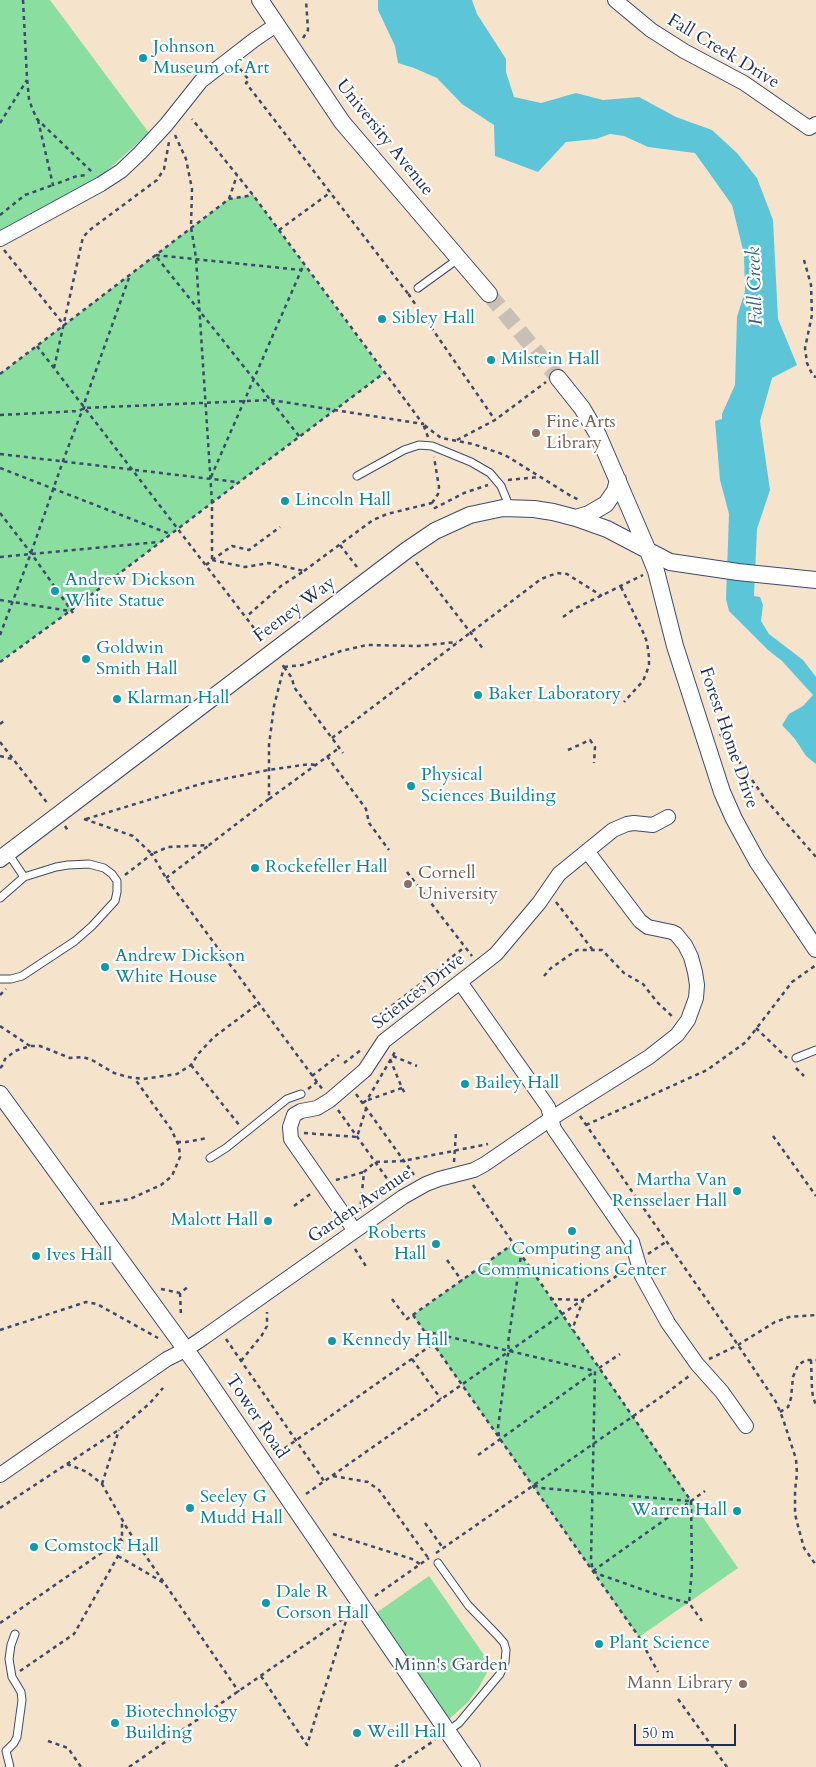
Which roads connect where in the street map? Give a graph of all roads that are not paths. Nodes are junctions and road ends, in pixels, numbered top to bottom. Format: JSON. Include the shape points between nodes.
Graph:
{"nodes":[{"id":1,"x":260,"y":0,"type":"edge"},
{"id":2,"x":615,"y":0,"type":"edge"},
{"id":3,"x":276,"y":25,"type":"junction"},
{"id":4,"x":816,"y":124,"type":"edge"},
{"id":5,"x":0,"y":239,"type":"edge"},
{"id":6,"x":458,"y":258,"type":"junction"},
{"id":7,"x":418,"y":288,"type":"road end"},
{"id":8,"x":489,"y":294,"type":"tunnel mouth"},
{"id":9,"x":553,"y":379,"type":"tunnel mouth"},
{"id":10,"x":357,"y":476,"type":"dead end"},
{"id":11,"x":618,"y":480,"type":"junction"},
{"id":12,"x":510,"y":508,"type":"junction"},
{"id":13,"x":576,"y":518,"type":"junction"},
{"id":14,"x":648,"y":551,"type":"junction"},
{"id":15,"x":816,"y":580,"type":"edge"},
{"id":16,"x":668,"y":817,"type":"dead end"},
{"id":17,"x":587,"y":851,"type":"junction"},
{"id":18,"x":4,"y":856,"type":"edge"},
{"id":19,"x":24,"y":877,"type":"junction"},
{"id":20,"x":0,"y":898,"type":"edge"},
{"id":21,"x":816,"y":949,"type":"edge"},
{"id":22,"x":0,"y":979,"type":"edge"},
{"id":23,"x":460,"y":982,"type":"junction"},
{"id":24,"x":816,"y":1050,"type":"edge"},
{"id":25,"x":796,"y":1058,"type":"dead end"},
{"id":26,"x":0,"y":1094,"type":"edge"},
{"id":27,"x":301,"y":1094,"type":"dead end"},
{"id":28,"x":280,"y":1104,"type":"junction"},
{"id":29,"x":552,"y":1118,"type":"junction"},
{"id":30,"x":292,"y":1119,"type":"junction"},
{"id":31,"x":210,"y":1158,"type":"dead end"},
{"id":32,"x":355,"y":1231,"type":"junction"},
{"id":33,"x":185,"y":1350,"type":"junction"},
{"id":34,"x":746,"y":1426,"type":"dead end"},
{"id":35,"x":0,"y":1475,"type":"edge"},
{"id":36,"x":438,"y":1563,"type":"dead end"},
{"id":37,"x":15,"y":1634,"type":"dead end"},
{"id":38,"x":448,"y":1731,"type":"junction"},
{"id":39,"x":6,"y":1751,"type":"junction"},
{"id":40,"x":0,"y":1756,"type":"edge"},
{"id":41,"x":10,"y":1767,"type":"edge"},
{"id":42,"x":472,"y":1767,"type":"edge"}],
"edges":[{"from":1,"to":3,"type":"street","name":"University Avenue"},
{"from":2,"to":4,"type":"street","name":"Fall Creek Drive","via":[[676,46],[744,83],[809,128]]},
{"from":3,"to":5,"type":"street","via":[[207,75],[140,153],[121,170],[98,179]]},
{"from":3,"to":6,"type":"street","name":"University Avenue","via":[[342,122]]},
{"from":6,"to":7,"type":"lane"},
{"from":6,"to":8,"type":"street","name":"University Avenue"},
{"from":9,"to":11,"type":"street","via":[[590,421]]},
{"from":10,"to":12,"type":"lane","via":[[404,450],[432,446],[490,473],[501,486]]},
{"from":11,"to":13,"type":"street","via":[[606,504]]},
{"from":11,"to":14,"type":"street"},
{"from":12,"to":13,"type":"street","name":"Feeney Way","via":[[544,510]]},
{"from":12,"to":18,"type":"street","name":"Feeney Way","via":[[475,513],[435,531],[407,550]]},
{"from":13,"to":14,"type":"street","name":"Feeney Way","via":[[624,537]]},
{"from":14,"to":15,"type":"street","name":"Feeney Way","via":[[670,562]]},
{"from":14,"to":21,"type":"street","name":"Forest Home Drive","via":[[722,792],[757,861]]},
{"from":16,"to":17,"type":"street","name":"Sciences Drive","via":[[653,825],[634,823],[618,827]]},
{"from":17,"to":23,"type":"street","name":"Sciences Drive","via":[[559,874],[505,946]]},
{"from":17,"to":29,"type":"street","name":"Garden Avenue","via":[[640,922],[672,932],[685,944],[697,985],[696,998],[684,1027],[663,1047]]},
{"from":18,"to":19,"type":"lane"},
{"from":19,"to":20,"type":"lane"},
{"from":19,"to":22,"type":"lane","via":[[56,867],[89,864],[112,874],[117,882],[117,892],[115,901],[75,941],[22,976]]},
{"from":23,"to":29,"type":"street","via":[[548,1106]]},
{"from":23,"to":30,"type":"street","name":"Sciences Drive","via":[[384,1041],[368,1068],[350,1084],[322,1106],[298,1113]]},
{"from":24,"to":25,"type":"lane"},
{"from":26,"to":33,"type":"street","name":"Tower Road"},
{"from":27,"to":28,"type":"lane"},
{"from":28,"to":30,"type":"lane"},
{"from":28,"to":31,"type":"lane"},
{"from":29,"to":32,"type":"street","name":"Garden Avenue","via":[[485,1164],[414,1190]]},
{"from":29,"to":34,"type":"street","via":[[554,1129],[632,1242],[642,1276],[668,1324]]},
{"from":30,"to":32,"type":"street","via":[[290,1134],[293,1143]]},
{"from":32,"to":33,"type":"street","name":"Garden Avenue"},
{"from":33,"to":35,"type":"street","name":"Garden Avenue","via":[[167,1359]]},
{"from":33,"to":38,"type":"street","name":"Tower Road"},
{"from":36,"to":38,"type":"lane","via":[[506,1650],[500,1674],[459,1723]]},
{"from":37,"to":39,"type":"lane","via":[[9,1659],[12,1677],[22,1700],[17,1737]]},
{"from":38,"to":42,"type":"street","name":"Tower Road"},
{"from":39,"to":40,"type":"lane"},
{"from":39,"to":41,"type":"lane"}]}
